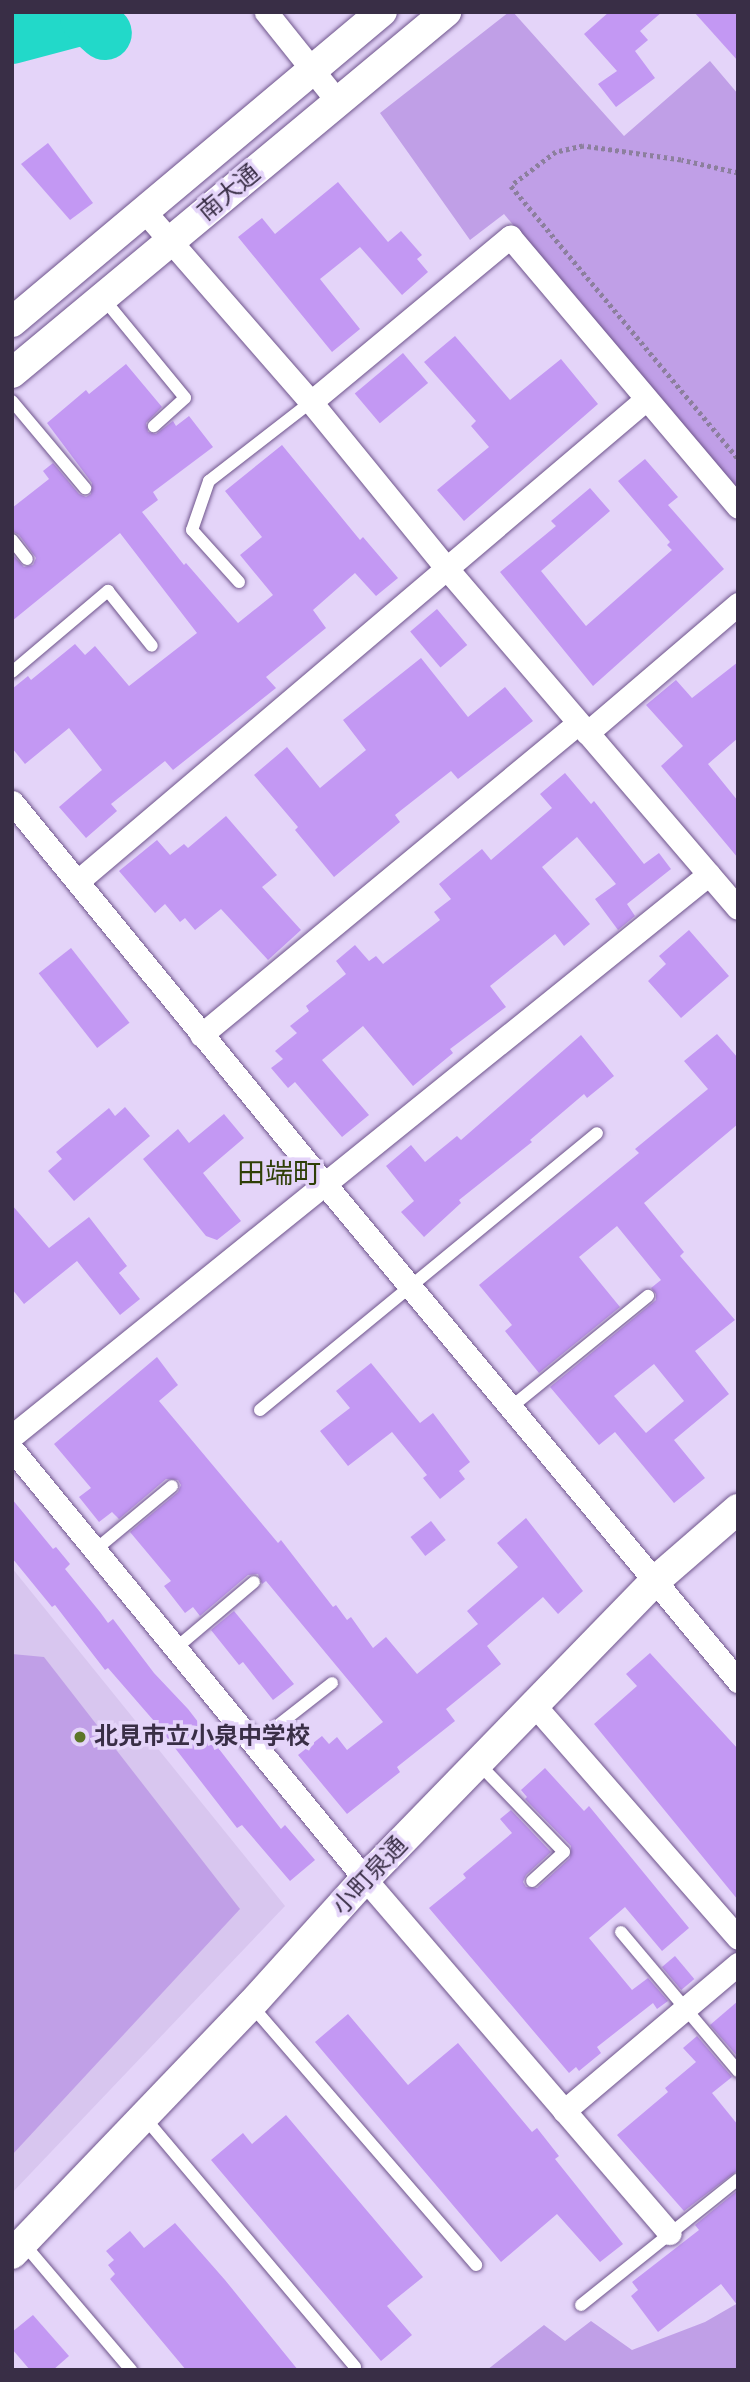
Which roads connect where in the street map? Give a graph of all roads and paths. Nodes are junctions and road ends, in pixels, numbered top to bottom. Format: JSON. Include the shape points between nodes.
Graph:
{"nodes":[{"id":1,"x":266,"y":12,"type":"edge"},
{"id":2,"x":382,"y":12,"type":"edge"},
{"id":3,"x":446,"y":12,"type":"edge"},
{"id":4,"x":312,"y":70,"type":"junction"},
{"id":5,"x":338,"y":103,"type":"junction"},
{"id":6,"x":738,"y":173,"type":"edge"},
{"id":7,"x":145,"y":212,"type":"junction"},
{"id":8,"x":171,"y":242,"type":"junction"},
{"id":9,"x":103,"y":298,"type":"junction"},
{"id":10,"x":12,"y":322,"type":"edge"},
{"id":11,"x":12,"y":373,"type":"edge"},
{"id":12,"x":645,"y":400,"type":"junction"},
{"id":13,"x":12,"y":401,"type":"edge"},
{"id":14,"x":311,"y":402,"type":"junction"},
{"id":15,"x":154,"y":426,"type":"dead end"},
{"id":16,"x":738,"y":458,"type":"edge"},
{"id":17,"x":85,"y":488,"type":"dead end"},
{"id":18,"x":738,"y":507,"type":"edge"},
{"id":19,"x":12,"y":540,"type":"edge"},
{"id":20,"x":27,"y":559,"type":"dead end"},
{"id":21,"x":448,"y":570,"type":"junction"},
{"id":22,"x":239,"y":582,"type":"dead end"},
{"id":23,"x":738,"y":604,"type":"edge"},
{"id":24,"x":152,"y":646,"type":"dead end"},
{"id":25,"x":12,"y":672,"type":"edge"},
{"id":26,"x":582,"y":728,"type":"junction"},
{"id":27,"x":12,"y":802,"type":"edge"},
{"id":28,"x":709,"y":874,"type":"junction"},
{"id":29,"x":78,"y":881,"type":"junction"},
{"id":30,"x":736,"y":903,"type":"edge"},
{"id":31,"x":201,"y":1035,"type":"junction"},
{"id":32,"x":597,"y":1133,"type":"dead end"},
{"id":33,"x":324,"y":1184,"type":"junction"},
{"id":34,"x":411,"y":1289,"type":"junction"},
{"id":35,"x":648,"y":1296,"type":"dead end"},
{"id":36,"x":510,"y":1408,"type":"junction"},
{"id":37,"x":260,"y":1410,"type":"dead end"},
{"id":38,"x":12,"y":1436,"type":"edge"},
{"id":39,"x":12,"y":1449,"type":"edge"},
{"id":40,"x":172,"y":1486,"type":"dead end"},
{"id":41,"x":738,"y":1509,"type":"edge"},
{"id":42,"x":95,"y":1550,"type":"junction"},
{"id":43,"x":654,"y":1581,"type":"junction"},
{"id":44,"x":254,"y":1582,"type":"dead end"},
{"id":45,"x":176,"y":1648,"type":"junction"},
{"id":46,"x":738,"y":1681,"type":"edge"},
{"id":47,"x":332,"y":1683,"type":"dead end"},
{"id":48,"x":535,"y":1706,"type":"junction"},
{"id":49,"x":254,"y":1744,"type":"junction"},
{"id":50,"x":479,"y":1764,"type":"junction"},
{"id":51,"x":365,"y":1879,"type":"junction"},
{"id":52,"x":532,"y":1881,"type":"dead end"},
{"id":53,"x":621,"y":1932,"type":"dead end"},
{"id":54,"x":738,"y":1938,"type":"edge"},
{"id":55,"x":738,"y":1964,"type":"edge"},
{"id":56,"x":251,"y":2005,"type":"junction"},
{"id":57,"x":685,"y":2009,"type":"junction"},
{"id":58,"x":738,"y":2071,"type":"edge"},
{"id":59,"x":565,"y":2110,"type":"junction"},
{"id":60,"x":144,"y":2117,"type":"junction"},
{"id":61,"x":738,"y":2179,"type":"edge"},
{"id":62,"x":670,"y":2233,"type":"junction"},
{"id":63,"x":18,"y":2248,"type":"edge"},
{"id":64,"x":476,"y":2265,"type":"dead end"},
{"id":65,"x":581,"y":2305,"type":"dead end"},
{"id":66,"x":355,"y":2367,"type":"dead end"},
{"id":67,"x":131,"y":2370,"type":"edge"}],
"edges":[{"from":1,"to":4,"type":"street"},
{"from":2,"to":4,"type":"street","name":"南大通"},
{"from":3,"to":5,"type":"street","name":"南大通"},
{"from":4,"to":5,"type":"street"},
{"from":4,"to":7,"type":"street","name":"南大通"},
{"from":5,"to":8,"type":"street","name":"南大通"},
{"from":6,"to":16,"type":"path","via":[[583,146],[556,152],[511,186]]},
{"from":7,"to":8,"type":"street"},
{"from":7,"to":10,"type":"street","name":"南大通"},
{"from":8,"to":9,"type":"street","name":"南大通"},
{"from":8,"to":14,"type":"street"},
{"from":9,"to":11,"type":"street","name":"南大通"},
{"from":9,"to":15,"type":"lane","via":[[185,398]]},
{"from":12,"to":14,"type":"street","via":[[510,237]]},
{"from":12,"to":18,"type":"street"},
{"from":12,"to":21,"type":"street"},
{"from":13,"to":17,"type":"lane"},
{"from":14,"to":21,"type":"street"},
{"from":14,"to":22,"type":"lane","via":[[209,481],[192,530]]},
{"from":19,"to":20,"type":"lane"},
{"from":21,"to":26,"type":"street"},
{"from":21,"to":29,"type":"street"},
{"from":23,"to":26,"type":"street"},
{"from":24,"to":25,"type":"lane","via":[[108,591]]},
{"from":26,"to":28,"type":"street"},
{"from":26,"to":31,"type":"street"},
{"from":27,"to":29,"type":"street"},
{"from":28,"to":30,"type":"street"},
{"from":28,"to":33,"type":"street"},
{"from":29,"to":31,"type":"street"},
{"from":31,"to":33,"type":"street"},
{"from":32,"to":34,"type":"lane"},
{"from":33,"to":34,"type":"street"},
{"from":33,"to":38,"type":"street"},
{"from":34,"to":36,"type":"street"},
{"from":34,"to":37,"type":"lane"},
{"from":35,"to":36,"type":"lane"},
{"from":36,"to":43,"type":"street"},
{"from":39,"to":42,"type":"street"},
{"from":40,"to":42,"type":"lane"},
{"from":41,"to":43,"type":"street","name":"小町泉通"},
{"from":42,"to":45,"type":"street"},
{"from":43,"to":46,"type":"street"},
{"from":43,"to":48,"type":"street","name":"小町泉通"},
{"from":44,"to":45,"type":"lane"},
{"from":45,"to":49,"type":"street"},
{"from":47,"to":49,"type":"lane"},
{"from":48,"to":50,"type":"street","name":"小町泉通"},
{"from":48,"to":54,"type":"street"},
{"from":49,"to":51,"type":"street"},
{"from":50,"to":51,"type":"street","name":"小町泉通"},
{"from":50,"to":52,"type":"lane","via":[[564,1852]]},
{"from":51,"to":56,"type":"street","name":"小町泉通"},
{"from":51,"to":59,"type":"street"},
{"from":53,"to":57,"type":"lane"},
{"from":55,"to":57,"type":"street"},
{"from":56,"to":60,"type":"street","name":"小町泉通"},
{"from":56,"to":64,"type":"lane"},
{"from":57,"to":58,"type":"lane"},
{"from":57,"to":59,"type":"street"},
{"from":59,"to":62,"type":"street"},
{"from":60,"to":63,"type":"street","name":"小町泉通"},
{"from":60,"to":66,"type":"lane"},
{"from":61,"to":62,"type":"lane"},
{"from":62,"to":65,"type":"lane"},
{"from":63,"to":67,"type":"lane"}]}
